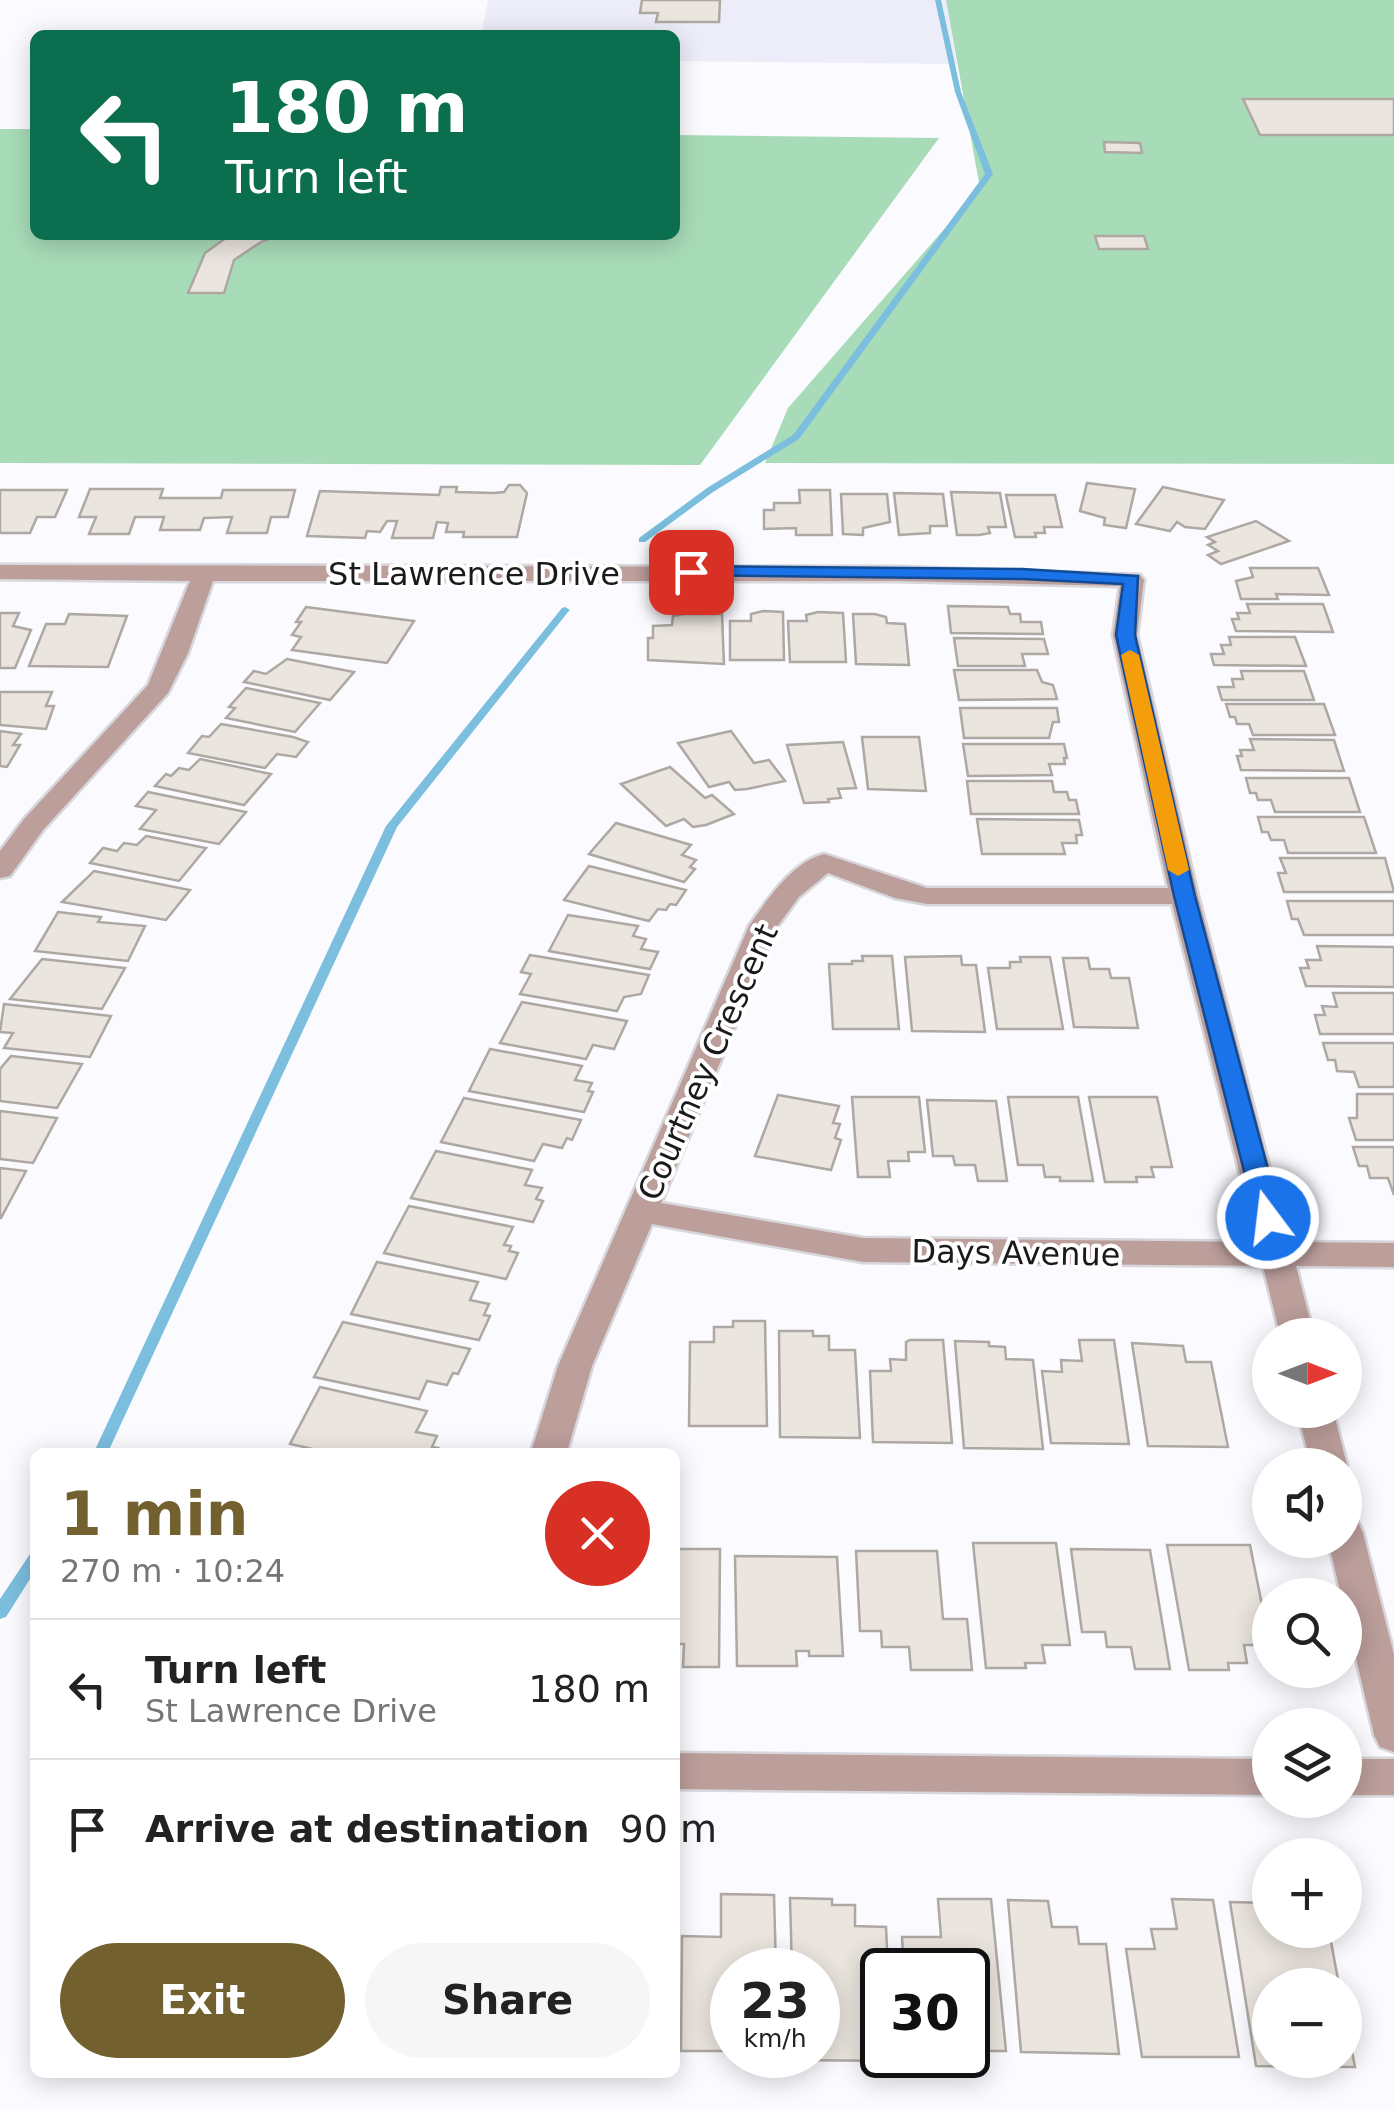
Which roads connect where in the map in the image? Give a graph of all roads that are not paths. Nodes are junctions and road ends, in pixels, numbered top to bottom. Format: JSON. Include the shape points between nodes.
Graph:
{"nodes":[{"id":1,"x":0,"y":572,"type":"edge"},
{"id":2,"x":204,"y":573,"type":"junction"},
{"id":3,"x":0,"y":870,"type":"edge"},
{"id":4,"x":1184,"y":896,"type":"junction"},
{"id":5,"x":642,"y":1210,"type":"junction"},
{"id":6,"x":1278,"y":1254,"type":"junction"},
{"id":7,"x":1394,"y":1255,"type":"edge"},
{"id":8,"x":1293,"y":1318,"type":"edge"},
{"id":9,"x":551,"y":1448,"type":"edge"},
{"id":10,"x":1351,"y":1558,"type":"edge"},
{"id":11,"x":1394,"y":1735,"type":"edge"},
{"id":12,"x":680,"y":1771,"type":"edge"},
{"id":13,"x":1252,"y":1777,"type":"edge"},
{"id":14,"x":1362,"y":1777,"type":"edge"},
{"id":15,"x":1394,"y":1777,"type":"edge"}],
"edges":[{"from":1,"to":2,"type":"street","name":"St Lawrence Drive"},
{"from":2,"to":3,"type":"street","via":[[159,688]]},
{"from":2,"to":4,"type":"street","name":"St Lawrence Drive","via":[[1022,574],[1132,580],[1126,635]]},
{"from":4,"to":5,"type":"street","name":"Courtney Crescent","via":[[927,896],[824,862],[789,891],[763,926]]},
{"from":4,"to":6,"type":"street","name":"St Lawrence Drive"},
{"from":5,"to":6,"type":"street","name":"Days Avenue","via":[[863,1250]]},
{"from":5,"to":9,"type":"street","name":"Courtney Crescent","via":[[575,1366]]},
{"from":6,"to":7,"type":"street","name":"Days Avenue"},
{"from":6,"to":8,"type":"street","name":"St Lawrence Drive"},
{"from":10,"to":11,"type":"street"},
{"from":12,"to":13,"type":"street"},
{"from":14,"to":15,"type":"street"}]}
